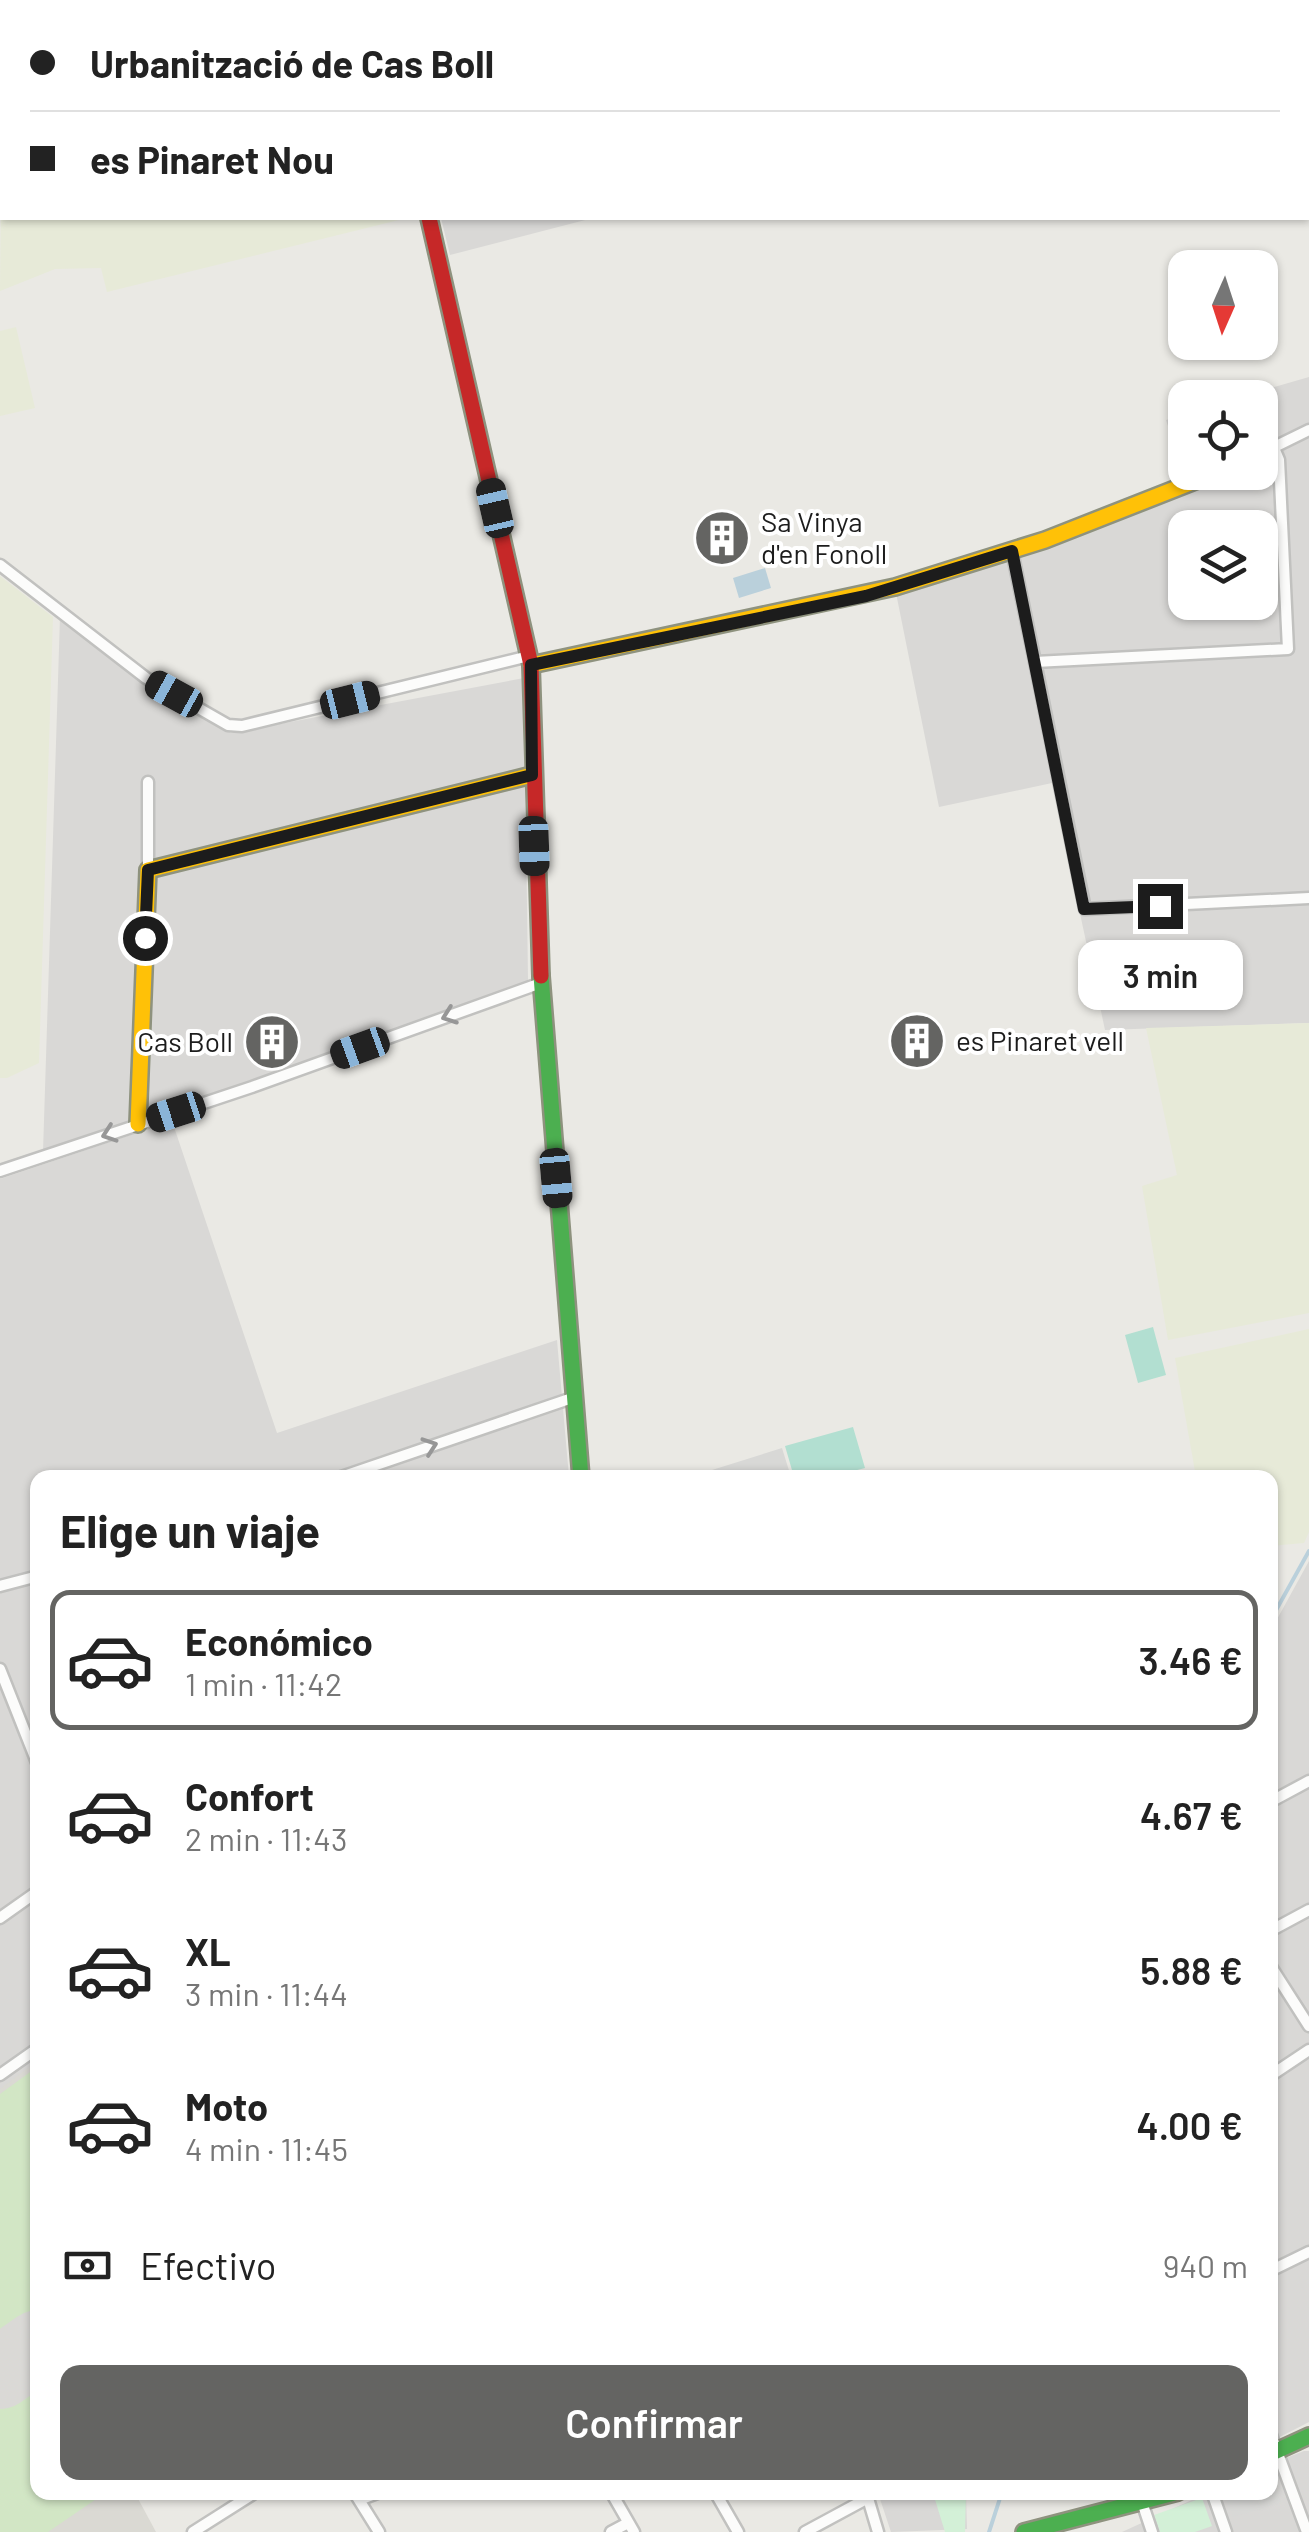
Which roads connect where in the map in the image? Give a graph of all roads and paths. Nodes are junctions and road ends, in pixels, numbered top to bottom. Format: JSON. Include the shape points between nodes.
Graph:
{"nodes":[{"id":1,"x":429,"y":220,"type":"edge"},
{"id":2,"x":1309,"y":430,"type":"edge"},
{"id":3,"x":1278,"y":446,"type":"edge"},
{"id":4,"x":1278,"y":458,"type":"edge"},
{"id":5,"x":1171,"y":490,"type":"edge"},
{"id":6,"x":1012,"y":551,"type":"junction"},
{"id":7,"x":0,"y":565,"type":"edge"},
{"id":8,"x":530,"y":661,"type":"junction"},
{"id":9,"x":1034,"y":662,"type":"junction"},
{"id":10,"x":532,"y":775,"type":"junction"},
{"id":11,"x":148,"y":782,"type":"dead end"},
{"id":12,"x":148,"y":870,"type":"junction"},
{"id":13,"x":1309,"y":898,"type":"edge"},
{"id":14,"x":541,"y":983,"type":"junction"},
{"id":15,"x":138,"y":1124,"type":"junction"},
{"id":16,"x":0,"y":1172,"type":"edge"},
{"id":17,"x":575,"y":1398,"type":"junction"},
{"id":18,"x":362,"y":1470,"type":"edge"},
{"id":19,"x":580,"y":1470,"type":"edge"},
{"id":20,"x":30,"y":1578,"type":"edge"},
{"id":21,"x":0,"y":1586,"type":"edge"},
{"id":22,"x":0,"y":1668,"type":"edge"},
{"id":23,"x":11,"y":1698,"type":"junction"},
{"id":24,"x":0,"y":1706,"type":"edge"},
{"id":25,"x":30,"y":1744,"type":"edge"},
{"id":26,"x":1309,"y":1781,"type":"edge"},
{"id":27,"x":1278,"y":1798,"type":"edge"},
{"id":28,"x":30,"y":1897,"type":"edge"},
{"id":29,"x":1309,"y":1910,"type":"edge"},
{"id":30,"x":0,"y":1918,"type":"edge"},
{"id":31,"x":1278,"y":1927,"type":"edge"},
{"id":32,"x":1278,"y":1978,"type":"edge"},
{"id":33,"x":1309,"y":2026,"type":"edge"},
{"id":34,"x":1309,"y":2050,"type":"edge"},
{"id":35,"x":30,"y":2054,"type":"edge"},
{"id":36,"x":1278,"y":2071,"type":"edge"},
{"id":37,"x":0,"y":2075,"type":"edge"},
{"id":38,"x":1309,"y":2252,"type":"edge"},
{"id":39,"x":1278,"y":2267,"type":"edge"},
{"id":40,"x":1309,"y":2436,"type":"edge"},
{"id":41,"x":1278,"y":2450,"type":"edge"},
{"id":42,"x":1278,"y":2463,"type":"edge"},
{"id":43,"x":243,"y":2500,"type":"edge"},
{"id":44,"x":359,"y":2500,"type":"edge"},
{"id":45,"x":616,"y":2500,"type":"edge"},
{"id":46,"x":720,"y":2500,"type":"edge"},
{"id":47,"x":859,"y":2500,"type":"edge"},
{"id":48,"x":868,"y":2500,"type":"edge"},
{"id":49,"x":1156,"y":2500,"type":"edge"},
{"id":50,"x":1215,"y":2500,"type":"edge"},
{"id":51,"x":1143,"y":2505,"type":"junction"},
{"id":52,"x":631,"y":2527,"type":"edge"},
{"id":53,"x":192,"y":2532,"type":"edge"},
{"id":54,"x":378,"y":2532,"type":"edge"},
{"id":55,"x":611,"y":2532,"type":"edge"},
{"id":56,"x":738,"y":2532,"type":"edge"},
{"id":57,"x":805,"y":2532,"type":"edge"},
{"id":58,"x":878,"y":2532,"type":"edge"},
{"id":59,"x":1024,"y":2532,"type":"edge"},
{"id":60,"x":1152,"y":2532,"type":"edge"},
{"id":61,"x":1226,"y":2532,"type":"edge"},
{"id":62,"x":1308,"y":2532,"type":"edge"}],
"edges":[{"from":1,"to":8,"type":"street"},
{"from":2,"to":3,"type":"street"},
{"from":4,"to":9,"type":"street","via":[[1288,649]]},
{"from":5,"to":6,"type":"street"},
{"from":6,"to":8,"type":"street","via":[[866,596]]},
{"from":6,"to":9,"type":"street"},
{"from":7,"to":8,"type":"street","via":[[146,678],[228,725]]},
{"from":8,"to":10,"type":"street"},
{"from":9,"to":13,"type":"street","via":[[1084,909]]},
{"from":10,"to":12,"type":"street"},
{"from":10,"to":14,"type":"street"},
{"from":11,"to":12,"type":"street"},
{"from":12,"to":15,"type":"street"},
{"from":14,"to":15,"type":"street","one_way":true},
{"from":14,"to":17,"type":"street"},
{"from":15,"to":16,"type":"street","one_way":true},
{"from":18,"to":17,"type":"street","one_way":true},
{"from":17,"to":19,"type":"street"},
{"from":20,"to":21,"type":"street"},
{"from":22,"to":23,"type":"street"},
{"from":23,"to":24,"type":"street"},
{"from":23,"to":25,"type":"street"},
{"from":26,"to":27,"type":"street"},
{"from":28,"to":30,"type":"street"},
{"from":29,"to":31,"type":"street"},
{"from":32,"to":33,"type":"street"},
{"from":34,"to":36,"type":"street"},
{"from":35,"to":37,"type":"street"},
{"from":38,"to":39,"type":"street"},
{"from":40,"to":41,"type":"street"},
{"from":42,"to":62,"type":"street"},
{"from":43,"to":53,"type":"street"},
{"from":44,"to":54,"type":"street"},
{"from":45,"to":52,"type":"street"},
{"from":46,"to":56,"type":"street"},
{"from":47,"to":57,"type":"street"},
{"from":48,"to":58,"type":"street"},
{"from":49,"to":51,"type":"street"},
{"from":50,"to":61,"type":"street"},
{"from":51,"to":59,"type":"street"},
{"from":51,"to":60,"type":"street"},
{"from":52,"to":55,"type":"street"}]}
